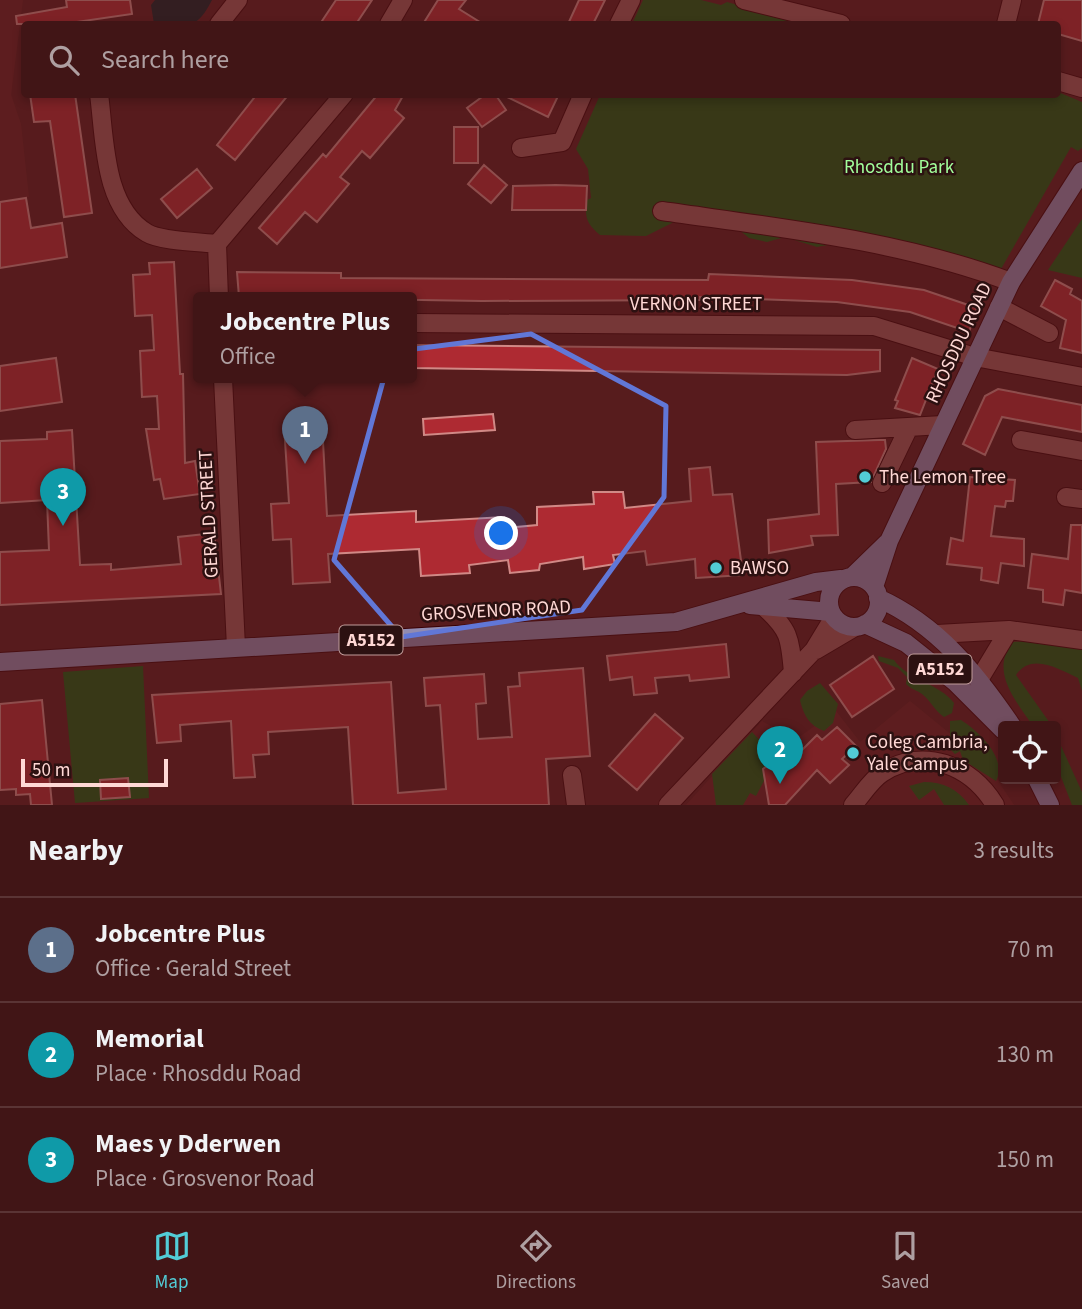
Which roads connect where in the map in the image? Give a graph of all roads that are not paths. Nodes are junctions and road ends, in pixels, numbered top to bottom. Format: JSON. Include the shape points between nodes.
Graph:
{"nodes":[{"id":1,"x":238,"y":0,"type":"edge"},
{"id":2,"x":403,"y":0,"type":"edge"},
{"id":3,"x":631,"y":0,"type":"edge"},
{"id":4,"x":744,"y":0,"type":"edge"},
{"id":5,"x":1012,"y":0,"type":"edge"},
{"id":6,"x":221,"y":21,"type":"edge"},
{"id":7,"x":391,"y":21,"type":"edge"},
{"id":8,"x":620,"y":21,"type":"edge"},
{"id":9,"x":829,"y":21,"type":"edge"},
{"id":10,"x":1007,"y":21,"type":"edge"},
{"id":11,"x":1061,"y":82,"type":"edge"},
{"id":12,"x":1082,"y":88,"type":"edge"},
{"id":13,"x":100,"y":98,"type":"edge"},
{"id":14,"x":341,"y":98,"type":"edge"},
{"id":15,"x":581,"y":98,"type":"edge"},
{"id":16,"x":521,"y":148,"type":"dead end"},
{"id":17,"x":1082,"y":171,"type":"edge"},
{"id":18,"x":662,"y":211,"type":"dead end"},
{"id":19,"x":217,"y":244,"type":"junction"},
{"id":20,"x":1011,"y":282,"type":"junction"},
{"id":21,"x":219,"y":292,"type":"edge"},
{"id":22,"x":999,"y":307,"type":"junction"},
{"id":23,"x":417,"y":323,"type":"edge"},
{"id":24,"x":1049,"y":333,"type":"dead end"},
{"id":25,"x":975,"y":357,"type":"junction"},
{"id":26,"x":1082,"y":377,"type":"edge"},
{"id":27,"x":223,"y":383,"type":"edge"},
{"id":28,"x":943,"y":425,"type":"junction"},
{"id":29,"x":909,"y":426,"type":"junction"},
{"id":30,"x":855,"y":430,"type":"dead end"},
{"id":31,"x":1021,"y":440,"type":"dead end"},
{"id":32,"x":1082,"y":451,"type":"edge"},
{"id":33,"x":881,"y":483,"type":"dead end"},
{"id":34,"x":889,"y":541,"type":"junction"},
{"id":35,"x":847,"y":578,"type":"junction"},
{"id":36,"x":876,"y":593,"type":"junction"},
{"id":37,"x":740,"y":604,"type":"junction"},
{"id":38,"x":763,"y":606,"type":"junction"},
{"id":39,"x":833,"y":615,"type":"junction"},
{"id":40,"x":860,"y":626,"type":"junction"},
{"id":41,"x":1009,"y":630,"type":"junction"},
{"id":42,"x":937,"y":634,"type":"junction"},
{"id":43,"x":1082,"y":640,"type":"edge"},
{"id":44,"x":236,"y":647,"type":"junction"},
{"id":45,"x":814,"y":650,"type":"junction"},
{"id":46,"x":0,"y":662,"type":"edge"},
{"id":47,"x":793,"y":673,"type":"junction"},
{"id":48,"x":980,"y":678,"type":"junction"},
{"id":49,"x":1009,"y":721,"type":"edge"},
{"id":50,"x":998,"y":725,"type":"edge"},
{"id":51,"x":572,"y":775,"type":"dead end"},
{"id":52,"x":1040,"y":784,"type":"edge"},
{"id":53,"x":576,"y":805,"type":"edge"},
{"id":54,"x":667,"y":805,"type":"edge"},
{"id":55,"x":853,"y":805,"type":"edge"},
{"id":56,"x":995,"y":805,"type":"edge"},
{"id":57,"x":1050,"y":805,"type":"edge"}],
"edges":[{"from":1,"to":6,"type":"street"},
{"from":2,"to":7,"type":"street"},
{"from":3,"to":8,"type":"street"},
{"from":4,"to":9,"type":"street"},
{"from":5,"to":10,"type":"street"},
{"from":11,"to":12,"type":"street"},
{"from":13,"to":19,"type":"street","via":[[110,174],[123,210],[148,234]]},
{"from":14,"to":19,"type":"street"},
{"from":15,"to":16,"type":"street","via":[[562,142]]},
{"from":17,"to":20,"type":"main road","name":"RHOSDDU ROAD"},
{"from":18,"to":20,"type":"street","via":[[860,239]]},
{"from":19,"to":21,"type":"street"},
{"from":20,"to":22,"type":"main road","name":"RHOSDDU ROAD"},
{"from":22,"to":24,"type":"street"},
{"from":22,"to":25,"type":"main road","name":"RHOSDDU ROAD"},
{"from":23,"to":25,"type":"street","name":"VERNON STREET","via":[[874,326]]},
{"from":25,"to":26,"type":"street","name":"VERNON STREET"},
{"from":25,"to":28,"type":"main road","name":"RHOSDDU ROAD"},
{"from":27,"to":44,"type":"street","name":"GERALD STREET"},
{"from":28,"to":29,"type":"street"},
{"from":28,"to":34,"type":"main road","name":"RHOSDDU ROAD"},
{"from":29,"to":30,"type":"street"},
{"from":29,"to":33,"type":"street"},
{"from":31,"to":32,"type":"street"},
{"from":34,"to":35,"type":"main road","name":"RHOSDDU ROAD"},
{"from":34,"to":36,"type":"main road","name":"RHOSDDU ROAD"},
{"from":35,"to":36,"type":"main road","via":[[866,580]]},
{"from":35,"to":37,"type":"main road","name":"GROSVENOR ROAD","number":"A5152"},
{"from":35,"to":39,"type":"main road","name":"RHOSDDU ROAD","via":[[829,598]]},
{"from":36,"to":40,"type":"main road","name":"RHOSDDU ROAD","via":[[876,613]]},
{"from":36,"to":42,"type":"main road","number":"A5152"},
{"from":37,"to":38,"type":"main road","name":"GROSVENOR ROAD","number":"A5152"},
{"from":37,"to":44,"type":"main road","name":"GROSVENOR ROAD","number":"A5152","via":[[676,622]]},
{"from":38,"to":39,"type":"main road","name":"GROSVENOR ROAD","number":"A5152"},
{"from":38,"to":47,"type":"street","via":[[790,637]]},
{"from":39,"to":40,"type":"main road","via":[[844,625]]},
{"from":39,"to":45,"type":"street","name":"RHOSDDU ROAD"},
{"from":40,"to":45,"type":"street","name":"RHOSDDU ROAD"},
{"from":40,"to":50,"type":"main road","number":"A5152","via":[[906,643]]},
{"from":41,"to":42,"type":"street"},
{"from":41,"to":43,"type":"street"},
{"from":41,"to":48,"type":"street"},
{"from":42,"to":48,"type":"main road","number":"A5152"},
{"from":44,"to":46,"type":"main road","name":"GROSVENOR ROAD","number":"A5152"},
{"from":45,"to":47,"type":"street","name":"RHOSDDU ROAD"},
{"from":47,"to":54,"type":"street","name":"RHOSDDU ROAD"},
{"from":48,"to":49,"type":"main road","number":"A5152"},
{"from":51,"to":53,"type":"street"},
{"from":52,"to":57,"type":"main road"},
{"from":55,"to":56,"type":"street","via":[[880,774],[900,763],[922,759],[955,767],[987,791]]}]}
